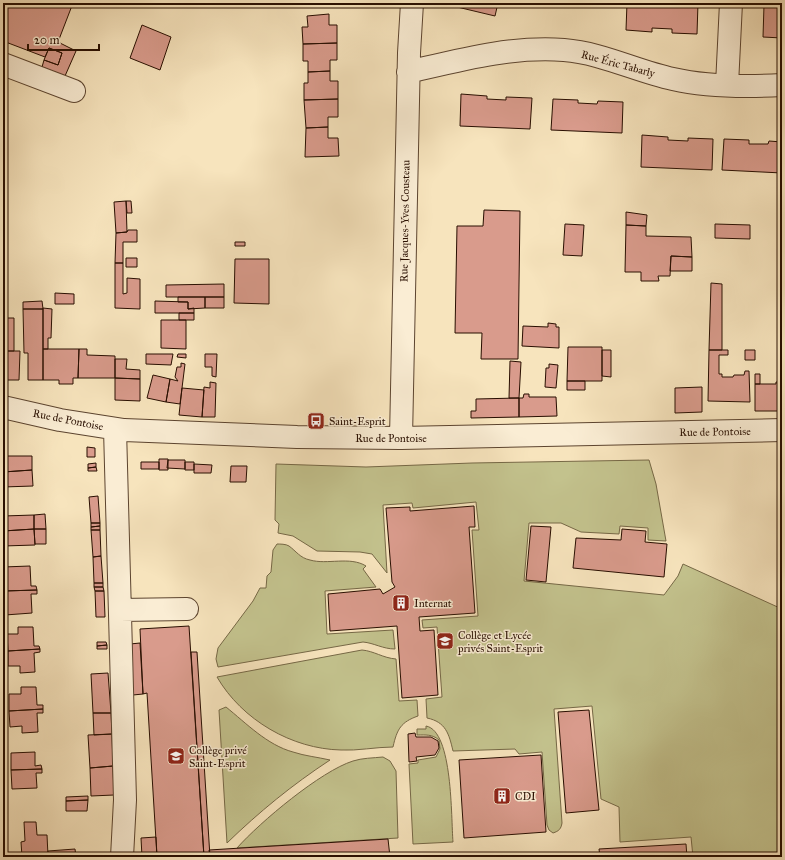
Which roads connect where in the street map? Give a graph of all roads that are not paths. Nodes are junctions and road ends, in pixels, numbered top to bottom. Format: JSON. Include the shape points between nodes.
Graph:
{"nodes":[{"id":1,"x":412,"y":3,"type":"edge"},
{"id":2,"x":731,"y":3,"type":"edge"},
{"id":3,"x":3,"y":64,"type":"edge"},
{"id":4,"x":408,"y":72,"type":"junction"},
{"id":5,"x":728,"y":85,"type":"junction"},
{"id":6,"x":782,"y":85,"type":"edge"},
{"id":7,"x":74,"y":91,"type":"dead end"},
{"id":8,"x":3,"y":407,"type":"edge"},
{"id":9,"x":115,"y":429,"type":"junction"},
{"id":10,"x":782,"y":430,"type":"edge"},
{"id":11,"x":401,"y":438,"type":"junction"},
{"id":12,"x":187,"y":609,"type":"dead end"},
{"id":13,"x":120,"y":610,"type":"junction"},
{"id":14,"x":122,"y":857,"type":"edge"}],
"edges":[{"from":1,"to":4,"type":"street","name":"Rue Jacques-Yves Cousteau"},
{"from":2,"to":5,"type":"street"},
{"from":3,"to":7,"type":"street"},
{"from":4,"to":5,"type":"street","name":"Rue Éric Tabarly","via":[[501,52],[545,49],[587,54],[672,79]]},
{"from":4,"to":11,"type":"street","name":"Rue Jacques-Yves Cousteau"},
{"from":5,"to":6,"type":"street","name":"Rue Éric Tabarly"},
{"from":8,"to":9,"type":"street","name":"Rue de Pontoise"},
{"from":9,"to":11,"type":"street","name":"Rue de Pontoise","via":[[238,436]]},
{"from":9,"to":13,"type":"street"},
{"from":10,"to":11,"type":"street","name":"Rue de Pontoise"},
{"from":12,"to":13,"type":"street"},
{"from":13,"to":14,"type":"street","via":[[125,800]]}]}
